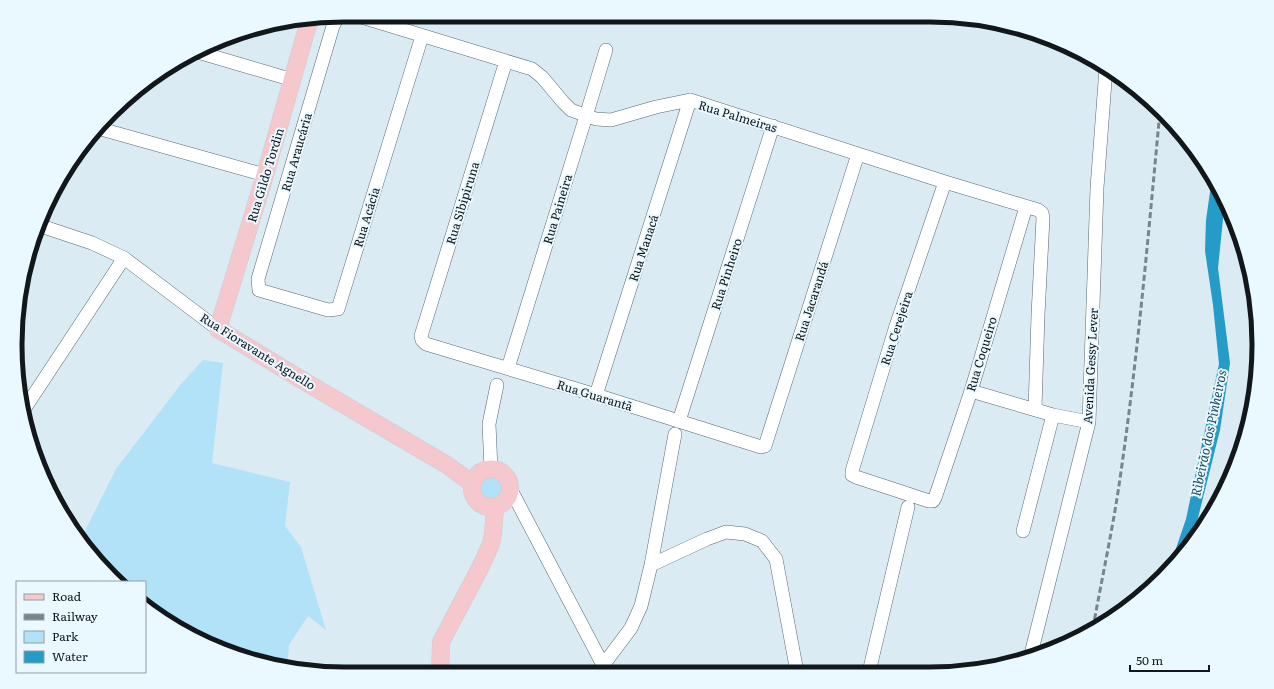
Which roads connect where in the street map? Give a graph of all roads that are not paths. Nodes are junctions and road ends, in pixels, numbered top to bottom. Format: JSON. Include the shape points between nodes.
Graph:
{"nodes":[{"id":1,"x":335,"y":22,"type":"edge"},
{"id":2,"x":377,"y":22,"type":"edge"},
{"id":3,"x":308,"y":24,"type":"edge"},
{"id":4,"x":422,"y":36,"type":"junction"},
{"id":5,"x":606,"y":50,"type":"dead end"},
{"id":6,"x":204,"y":54,"type":"edge"},
{"id":7,"x":506,"y":61,"type":"junction"},
{"id":8,"x":1106,"y":74,"type":"edge"},
{"id":9,"x":293,"y":80,"type":"junction"},
{"id":10,"x":690,"y":100,"type":"junction"},
{"id":11,"x":586,"y":116,"type":"junction"},
{"id":12,"x":773,"y":126,"type":"junction"},
{"id":13,"x":104,"y":130,"type":"edge"},
{"id":14,"x":858,"y":154,"type":"junction"},
{"id":15,"x":265,"y":175,"type":"junction"},
{"id":16,"x":945,"y":182,"type":"junction"},
{"id":17,"x":1026,"y":207,"type":"junction"},
{"id":18,"x":45,"y":227,"type":"edge"},
{"id":19,"x":124,"y":258,"type":"junction"},
{"id":20,"x":258,"y":279,"type":"joint"},
{"id":21,"x":218,"y":329,"type":"junction"},
{"id":22,"x":426,"y":344,"type":"joint"},
{"id":23,"x":508,"y":368,"type":"junction"},
{"id":24,"x":497,"y":386,"type":"dead end"},
{"id":25,"x":970,"y":391,"type":"junction"},
{"id":26,"x":596,"y":395,"type":"junction"},
{"id":27,"x":28,"y":404,"type":"edge"},
{"id":28,"x":1035,"y":409,"type":"junction"},
{"id":29,"x":1053,"y":415,"type":"junction"},
{"id":30,"x":679,"y":421,"type":"junction"},
{"id":31,"x":1089,"y":422,"type":"junction"},
{"id":32,"x":675,"y":434,"type":"dead end"},
{"id":33,"x":763,"y":447,"type":"joint"},
{"id":34,"x":491,"y":469,"type":"junction"},
{"id":35,"x":473,"y":484,"type":"junction"},
{"id":36,"x":510,"y":488,"type":"junction"},
{"id":37,"x":933,"y":501,"type":"joint"},
{"id":38,"x":496,"y":506,"type":"junction"},
{"id":39,"x":908,"y":507,"type":"dead end"},
{"id":40,"x":1023,"y":531,"type":"dead end"},
{"id":41,"x":651,"y":565,"type":"junction"},
{"id":42,"x":1032,"y":650,"type":"edge"},
{"id":43,"x":440,"y":667,"type":"edge"},
{"id":44,"x":599,"y":667,"type":"edge"},
{"id":45,"x":601,"y":667,"type":"edge"},
{"id":46,"x":796,"y":667,"type":"edge"},
{"id":47,"x":870,"y":667,"type":"edge"}],
"edges":[{"from":1,"to":20,"type":"street","name":"Rua Araucária"},
{"from":2,"to":4,"type":"street","name":"Rua Palmeiras"},
{"from":3,"to":9,"type":"main road","name":"Rua Gildo Tordin"},
{"from":4,"to":7,"type":"street","name":"Rua Palmeiras"},
{"from":4,"to":20,"type":"street","name":"Rua Acácia","via":[[338,309],[328,310],[259,290]]},
{"from":5,"to":11,"type":"street","name":"Rua Paineira"},
{"from":6,"to":9,"type":"street"},
{"from":7,"to":11,"type":"street","name":"Rua Palmeiras","via":[[532,69],[571,110]]},
{"from":7,"to":22,"type":"street","name":"Rua Sibipiruna","via":[[421,336]]},
{"from":8,"to":31,"type":"street","name":"Avenida Gessy Lever","via":[[1098,188]]},
{"from":9,"to":15,"type":"main road","name":"Rua Gildo Tordin"},
{"from":10,"to":11,"type":"street","name":"Rua Palmeiras","via":[[611,120]]},
{"from":10,"to":12,"type":"street","name":"Rua Palmeiras"},
{"from":10,"to":26,"type":"street","name":"Rua Manacá"},
{"from":11,"to":23,"type":"street","name":"Rua Paineira"},
{"from":12,"to":14,"type":"street","name":"Rua Palmeiras"},
{"from":12,"to":30,"type":"street","name":"Rua Pinheiro"},
{"from":13,"to":15,"type":"street"},
{"from":14,"to":16,"type":"street","name":"Rua Palmeiras"},
{"from":14,"to":33,"type":"street","name":"Rua Jacarandá"},
{"from":15,"to":21,"type":"main road","name":"Rua Gildo Tordin"},
{"from":16,"to":17,"type":"street","name":"Rua Palmeiras"},
{"from":16,"to":37,"type":"street","name":"Rua Cerejeira","via":[[896,326],[852,472],[856,477]]},
{"from":17,"to":25,"type":"street","name":"Rua Coqueiro"},
{"from":17,"to":28,"type":"street","name":"Rua Palmeiras","via":[[1042,212],[1043,218]]},
{"from":18,"to":19,"type":"street","name":"Rua Fioravante Agnello","via":[[92,243]]},
{"from":19,"to":21,"type":"street","name":"Rua Fioravante Agnello"},
{"from":19,"to":27,"type":"street"},
{"from":21,"to":35,"type":"main road","name":"Rua Fioravante Agnello","via":[[447,465]]},
{"from":22,"to":23,"type":"street","name":"Rua Guarantã"},
{"from":23,"to":26,"type":"street","name":"Rua Guarantã"},
{"from":24,"to":34,"type":"street","via":[[489,424]]},
{"from":25,"to":28,"type":"street"},
{"from":25,"to":37,"type":"street","name":"Rua Coqueiro"},
{"from":26,"to":30,"type":"street","name":"Rua Guarantã"},
{"from":28,"to":29,"type":"street"},
{"from":29,"to":31,"type":"street"},
{"from":29,"to":40,"type":"street"},
{"from":30,"to":33,"type":"street","name":"Rua Guarantã"},
{"from":31,"to":42,"type":"street","name":"Avenida Gessy Lever"},
{"from":32,"to":41,"type":"street"},
{"from":34,"to":35,"type":"main road","via":[[479,473]]},
{"from":34,"to":36,"type":"main road","via":[[506,476]]},
{"from":35,"to":38,"type":"main road","via":[[472,490],[478,501]]},
{"from":36,"to":38,"type":"main road","via":[[506,499]]},
{"from":36,"to":44,"type":"street"},
{"from":38,"to":43,"type":"main road","via":[[491,544],[441,642]]},
{"from":39,"to":47,"type":"street"},
{"from":41,"to":45,"type":"street","via":[[641,606],[630,628]]},
{"from":41,"to":46,"type":"street","via":[[726,532],[746,534],[762,541],[776,559]]}]}
